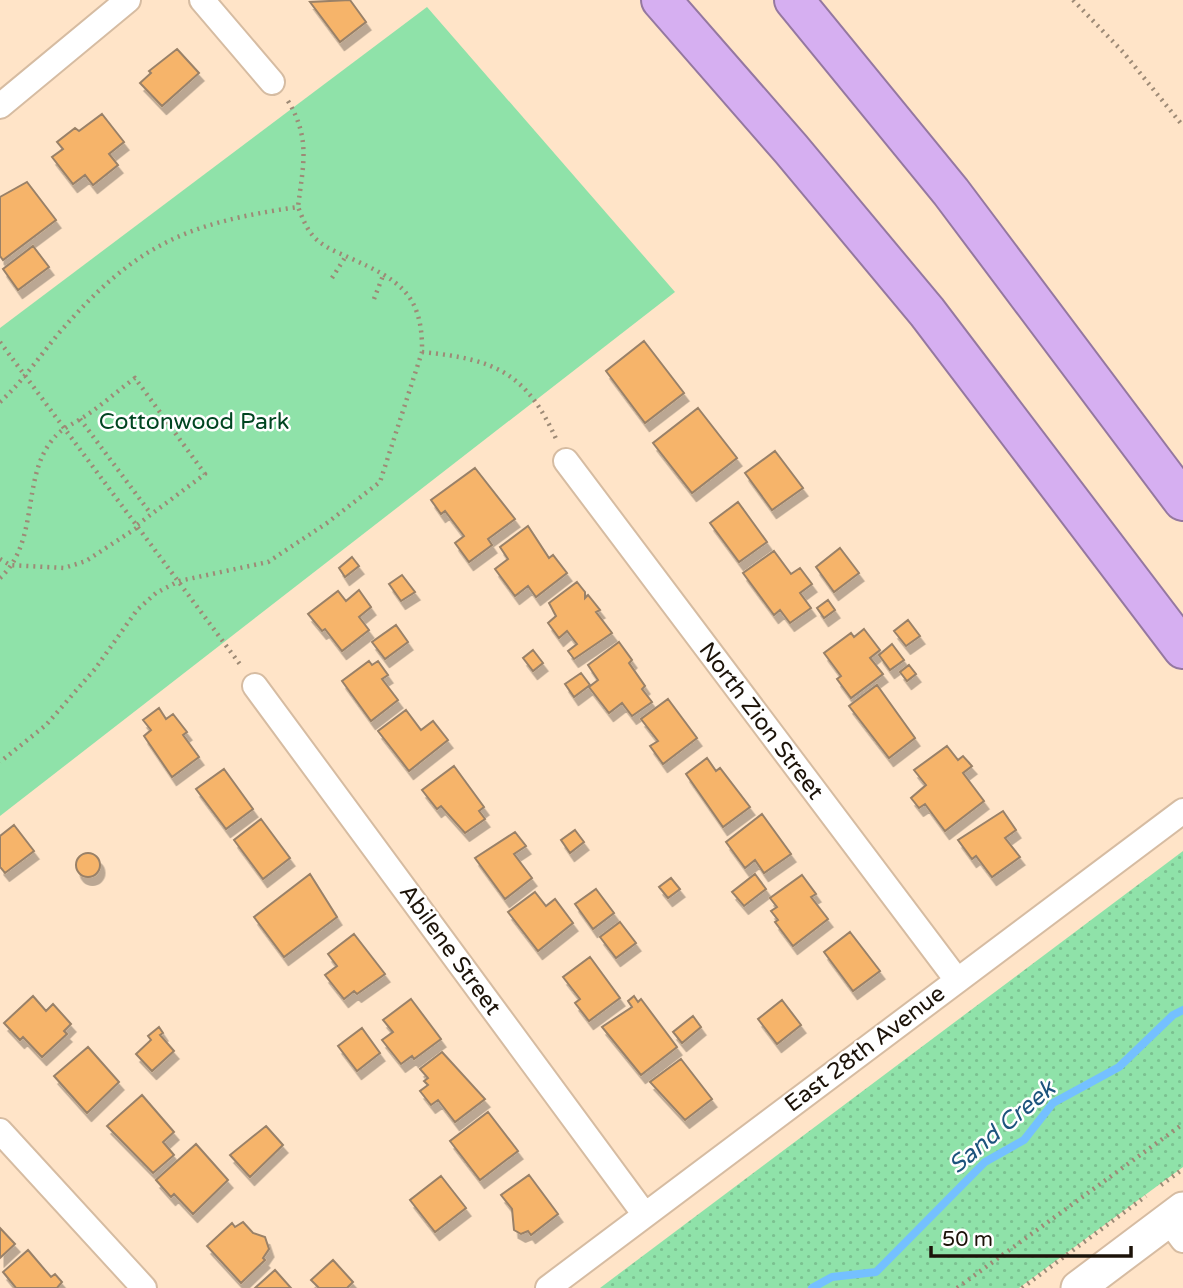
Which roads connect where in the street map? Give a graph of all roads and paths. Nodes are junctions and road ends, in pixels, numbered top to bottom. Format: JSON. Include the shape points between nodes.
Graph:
{"nodes":[{"id":1,"x":128,"y":0,"type":"edge"},
{"id":2,"x":202,"y":0,"type":"edge"},
{"id":3,"x":661,"y":0,"type":"edge"},
{"id":4,"x":794,"y":0,"type":"edge"},
{"id":5,"x":1073,"y":0,"type":"edge"},
{"id":6,"x":272,"y":82,"type":"dead end"},
{"id":7,"x":288,"y":102,"type":"dead end"},
{"id":8,"x":0,"y":106,"type":"edge"},
{"id":9,"x":1183,"y":126,"type":"edge"},
{"id":10,"x":298,"y":207,"type":"junction"},
{"id":11,"x":346,"y":256,"type":"junction"},
{"id":12,"x":384,"y":272,"type":"junction"},
{"id":13,"x":332,"y":278,"type":"dead end"},
{"id":14,"x":374,"y":299,"type":"dead end"},
{"id":15,"x":0,"y":342,"type":"edge"},
{"id":16,"x":422,"y":352,"type":"junction"},
{"id":17,"x":26,"y":377,"type":"junction"},
{"id":18,"x":0,"y":402,"type":"edge"},
{"id":19,"x":80,"y":419,"type":"junction"},
{"id":20,"x":550,"y":425,"type":"dead end"},
{"id":21,"x":64,"y":427,"type":"junction"},
{"id":22,"x":566,"y":461,"type":"dead end"},
{"id":23,"x":1183,"y":501,"type":"edge"},
{"id":24,"x":151,"y":514,"type":"junction"},
{"id":25,"x":137,"y":526,"type":"junction"},
{"id":26,"x":0,"y":559,"type":"edge"},
{"id":27,"x":10,"y":565,"type":"junction"},
{"id":28,"x":0,"y":578,"type":"edge"},
{"id":29,"x":179,"y":580,"type":"junction"},
{"id":30,"x":229,"y":649,"type":"dead end"},
{"id":31,"x":1183,"y":649,"type":"edge"},
{"id":32,"x":255,"y":686,"type":"dead end"},
{"id":33,"x":0,"y":762,"type":"edge"},
{"id":34,"x":1183,"y":811,"type":"edge"},
{"id":35,"x":957,"y":981,"type":"junction"},
{"id":36,"x":1183,"y":1124,"type":"edge"},
{"id":37,"x":0,"y":1131,"type":"edge"},
{"id":38,"x":1183,"y":1169,"type":"edge"},
{"id":39,"x":645,"y":1215,"type":"junction"},
{"id":40,"x":1178,"y":1223,"type":"edge"},
{"id":41,"x":144,"y":1288,"type":"edge"},
{"id":42,"x":548,"y":1288,"type":"edge"},
{"id":43,"x":957,"y":1288,"type":"edge"},
{"id":44,"x":1022,"y":1288,"type":"edge"},
{"id":45,"x":1078,"y":1288,"type":"edge"}],
"edges":[{"from":1,"to":8,"type":"street"},
{"from":2,"to":6,"type":"street"},
{"from":3,"to":31,"type":"highway","via":[[927,312]]},
{"from":4,"to":23,"type":"highway","via":[[934,171]]},
{"from":5,"to":9,"type":"path"},
{"from":7,"to":10,"type":"path","via":[[301,124],[305,144]]},
{"from":10,"to":11,"type":"path","via":[[318,240]]},
{"from":10,"to":17,"type":"path","via":[[224,220],[156,246],[88,301]]},
{"from":11,"to":12,"type":"path"},
{"from":11,"to":13,"type":"path"},
{"from":12,"to":14,"type":"path"},
{"from":12,"to":16,"type":"path","via":[[401,284],[418,313]]},
{"from":15,"to":17,"type":"path"},
{"from":16,"to":20,"type":"path","via":[[492,366],[514,377],[529,391]]},
{"from":16,"to":29,"type":"path","via":[[380,482],[268,562]]},
{"from":17,"to":18,"type":"path"},
{"from":17,"to":21,"type":"path"},
{"from":19,"to":21,"type":"path"},
{"from":19,"to":24,"type":"path"},
{"from":19,"to":24,"type":"path","via":[[135,378],[205,474]]},
{"from":21,"to":25,"type":"path"},
{"from":21,"to":27,"type":"path","via":[[41,458],[24,539]]},
{"from":22,"to":35,"type":"street","name":"North Zion Street"},
{"from":24,"to":25,"type":"path"},
{"from":25,"to":27,"type":"path","via":[[86,561],[64,568]]},
{"from":25,"to":29,"type":"path"},
{"from":26,"to":27,"type":"path"},
{"from":27,"to":28,"type":"path"},
{"from":29,"to":30,"type":"path"},
{"from":29,"to":33,"type":"path","via":[[137,610],[95,669],[46,725]]},
{"from":32,"to":39,"type":"street","name":"Abilene Street"},
{"from":34,"to":35,"type":"street","name":"East 28th Avenue"},
{"from":35,"to":39,"type":"street","name":"East 28th Avenue"},
{"from":36,"to":43,"type":"path"},
{"from":37,"to":41,"type":"street"},
{"from":38,"to":44,"type":"path"},
{"from":39,"to":42,"type":"street","name":"East 28th Avenue"},
{"from":40,"to":45,"type":"street"}]}
